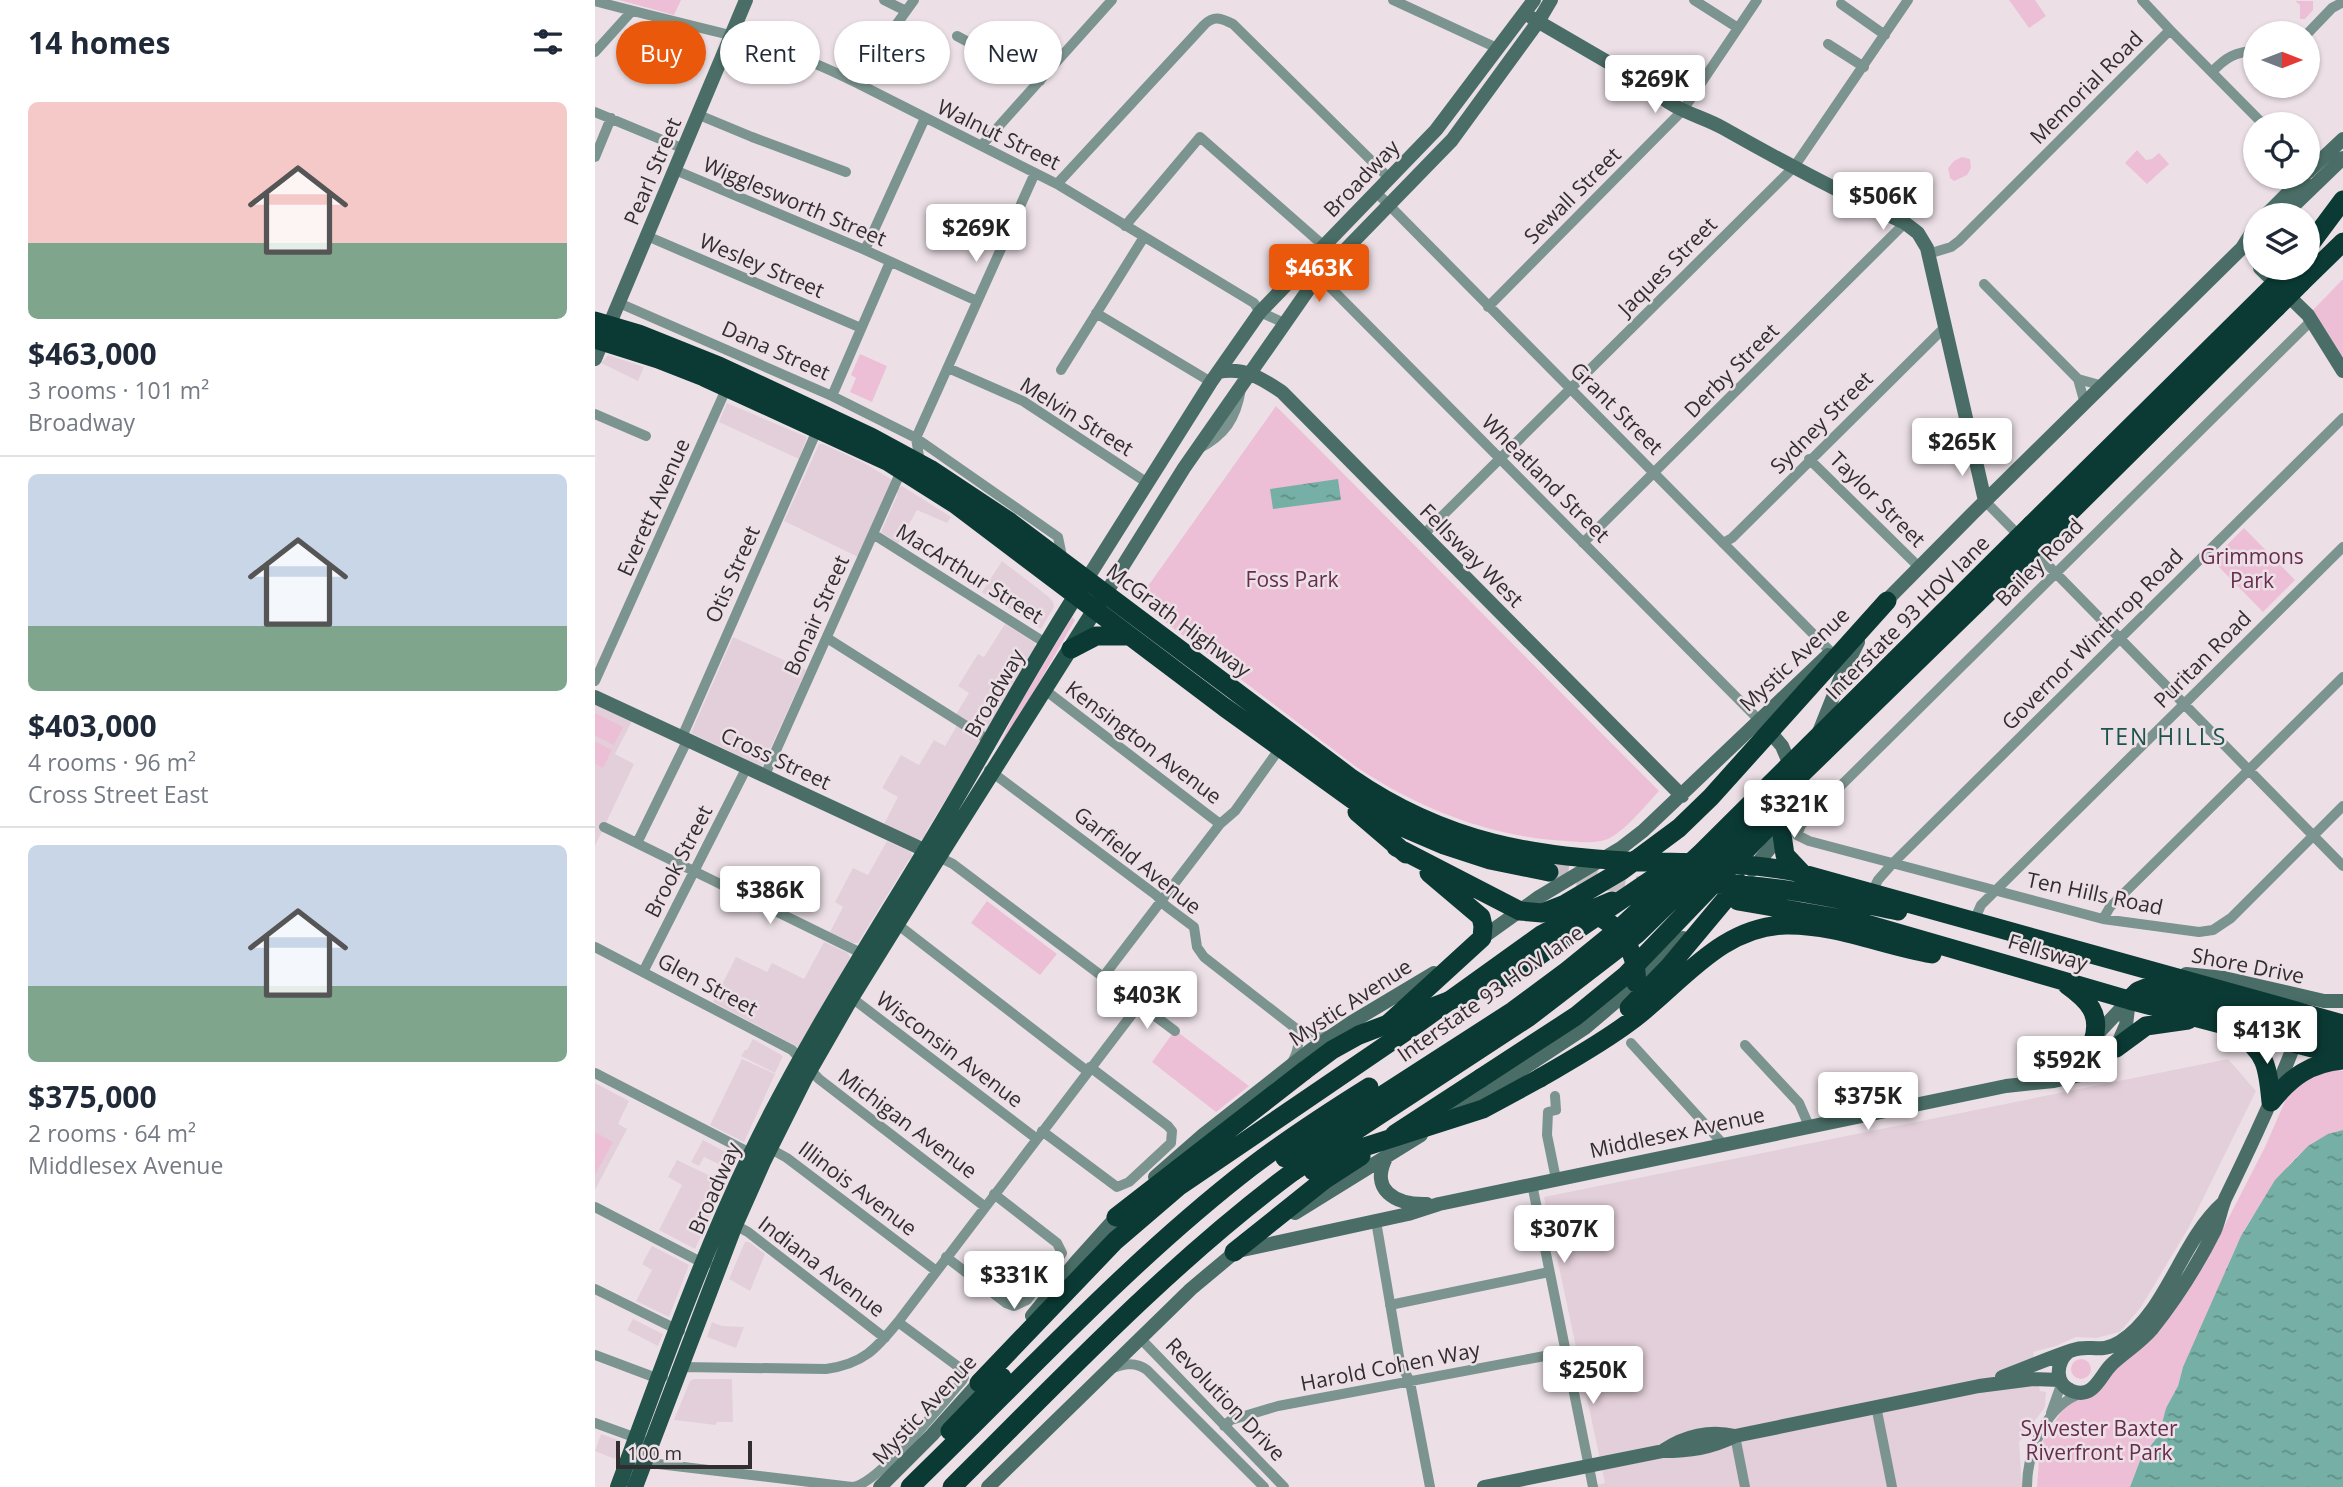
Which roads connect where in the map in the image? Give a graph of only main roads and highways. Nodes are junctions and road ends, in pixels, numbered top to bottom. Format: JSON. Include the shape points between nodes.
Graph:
{"nodes":[{"id":1,"x":746,"y":0,"type":"edge"},
{"id":2,"x":1534,"y":0,"type":"edge"},
{"id":3,"x":1551,"y":0,"type":"edge"},
{"id":4,"x":1525,"y":14,"type":"junction"},
{"id":5,"x":1538,"y":23,"type":"junction"},
{"id":6,"x":1497,"y":48,"type":"junction"},
{"id":7,"x":1471,"y":114,"type":"junction"},
{"id":8,"x":2343,"y":139,"type":"edge"},
{"id":9,"x":2343,"y":158,"type":"edge"},
{"id":10,"x":2320,"y":161,"type":"edge"},
{"id":11,"x":2292,"y":189,"type":"edge"},
{"id":12,"x":2343,"y":200,"type":"edge"},
{"id":13,"x":2278,"y":203,"type":"edge"},
{"id":14,"x":2296,"y":203,"type":"edge"},
{"id":15,"x":1348,"y":222,"type":"junction"},
{"id":16,"x":2320,"y":222,"type":"edge"},
{"id":17,"x":2320,"y":231,"type":"edge"},
{"id":18,"x":1360,"y":234,"type":"junction"},
{"id":19,"x":2343,"y":242,"type":"edge"},
{"id":20,"x":2243,"y":246,"type":"edge"},
{"id":21,"x":2241,"y":249,"type":"joint"},
{"id":22,"x":2320,"y":255,"type":"edge"},
{"id":23,"x":2264,"y":289,"type":"edge"},
{"id":24,"x":599,"y":337,"type":"edge"},
{"id":25,"x":2343,"y":371,"type":"edge"},
{"id":26,"x":1215,"y":377,"type":"junction"},
{"id":27,"x":1246,"y":378,"type":"junction"},
{"id":28,"x":911,"y":466,"type":"junction"},
{"id":29,"x":1985,"y":501,"type":"junction"},
{"id":30,"x":2033,"y":526,"type":"junction"},
{"id":31,"x":1087,"y":579,"type":"junction"},
{"id":32,"x":1106,"y":593,"type":"junction"},
{"id":33,"x":1076,"y":596,"type":"junction"},
{"id":34,"x":1887,"y":601,"type":"junction"},
{"id":35,"x":1095,"y":611,"type":"junction"},
{"id":36,"x":1128,"y":636,"type":"junction"},
{"id":37,"x":1070,"y":649,"type":"junction"},
{"id":38,"x":595,"y":696,"type":"edge"},
{"id":39,"x":1872,"y":706,"type":"junction"},
{"id":40,"x":1765,"y":726,"type":"junction"},
{"id":41,"x":1334,"y":788,"type":"junction"},
{"id":42,"x":1795,"y":794,"type":"junction"},
{"id":43,"x":1682,"y":796,"type":"junction"},
{"id":44,"x":1789,"y":831,"type":"junction"},
{"id":45,"x":1397,"y":847,"type":"junction"},
{"id":46,"x":932,"y":853,"type":"junction"},
{"id":47,"x":1601,"y":860,"type":"junction"},
{"id":48,"x":1636,"y":861,"type":"junction"},
{"id":49,"x":1757,"y":865,"type":"junction"},
{"id":50,"x":1549,"y":872,"type":"tunnel mouth"},
{"id":51,"x":1661,"y":873,"type":"junction"},
{"id":52,"x":1803,"y":873,"type":"junction"},
{"id":53,"x":1738,"y":892,"type":"junction"},
{"id":54,"x":1520,"y":911,"type":"junction"},
{"id":55,"x":1581,"y":914,"type":"junction"},
{"id":56,"x":1974,"y":921,"type":"junction"},
{"id":57,"x":1482,"y":938,"type":"junction"},
{"id":58,"x":1987,"y":958,"type":"junction"},
{"id":59,"x":2108,"y":959,"type":"junction"},
{"id":60,"x":2144,"y":969,"type":"junction"},
{"id":61,"x":2057,"y":979,"type":"junction"},
{"id":62,"x":1636,"y":983,"type":"junction"},
{"id":63,"x":846,"y":993,"type":"junction"},
{"id":64,"x":2129,"y":1000,"type":"junction"},
{"id":65,"x":2343,"y":1000,"type":"edge"},
{"id":66,"x":2287,"y":1008,"type":"junction"},
{"id":67,"x":2199,"y":1018,"type":"junction"},
{"id":68,"x":2221,"y":1024,"type":"junction"},
{"id":69,"x":2343,"y":1024,"type":"edge"},
{"id":70,"x":2343,"y":1039,"type":"edge"},
{"id":71,"x":2093,"y":1041,"type":"junction"},
{"id":72,"x":2295,"y":1043,"type":"junction"},
{"id":73,"x":2116,"y":1048,"type":"junction"},
{"id":74,"x":2343,"y":1058,"type":"edge"},
{"id":75,"x":1298,"y":1068,"type":"junction"},
{"id":76,"x":1540,"y":1078,"type":"junction"},
{"id":77,"x":2006,"y":1086,"type":"junction"},
{"id":78,"x":1303,"y":1101,"type":"junction"},
{"id":79,"x":2271,"y":1102,"type":"junction"},
{"id":80,"x":1249,"y":1138,"type":"junction"},
{"id":81,"x":760,"y":1152,"type":"junction"},
{"id":82,"x":1387,"y":1156,"type":"junction"},
{"id":83,"x":1289,"y":1164,"type":"junction"},
{"id":84,"x":2224,"y":1203,"type":"junction"},
{"id":85,"x":1439,"y":1204,"type":"junction"},
{"id":86,"x":1117,"y":1217,"type":"joint"},
{"id":87,"x":1234,"y":1252,"type":"junction"},
{"id":88,"x":712,"y":1263,"type":"junction"},
{"id":89,"x":685,"y":1334,"type":"junction"},
{"id":90,"x":2088,"y":1349,"type":"junction"},
{"id":91,"x":2068,"y":1352,"type":"junction"},
{"id":92,"x":2102,"y":1377,"type":"junction"},
{"id":93,"x":972,"y":1380,"type":"junction"},
{"id":94,"x":2061,"y":1381,"type":"junction"},
{"id":95,"x":1979,"y":1386,"type":"junction"},
{"id":96,"x":644,"y":1441,"type":"junction"},
{"id":97,"x":636,"y":1461,"type":"junction"},
{"id":98,"x":618,"y":1487,"type":"edge"},
{"id":99,"x":635,"y":1487,"type":"edge"},
{"id":100,"x":880,"y":1487,"type":"edge"},
{"id":101,"x":897,"y":1487,"type":"edge"},
{"id":102,"x":910,"y":1487,"type":"edge"},
{"id":103,"x":926,"y":1487,"type":"edge"},
{"id":104,"x":952,"y":1487,"type":"edge"},
{"id":105,"x":988,"y":1487,"type":"edge"},
{"id":106,"x":1484,"y":1487,"type":"edge"}],
"edges":[{"from":1,"to":24,"type":"main road","name":"Pearl Street","via":[[619,303]]},
{"from":2,"to":4,"type":"main road","name":"Broadway"},
{"from":3,"to":5,"type":"main road","name":"Broadway"},
{"from":4,"to":5,"type":"main road"},
{"from":4,"to":6,"type":"main road","name":"Broadway"},
{"from":5,"to":7,"type":"main road","name":"Broadway"},
{"from":5,"to":29,"type":"main road","via":[[1654,89],[1665,90],[1685,107],[1706,113],[1720,126],[1794,167],[1905,223],[1921,237]]},
{"from":6,"to":7,"type":"main road","via":[[1497,63]]},
{"from":6,"to":15,"type":"main road","name":"Broadway","via":[[1436,130]]},
{"from":7,"to":18,"type":"main road","name":"Broadway","via":[[1437,156]]},
{"from":8,"to":10,"type":"main road"},
{"from":9,"to":14,"type":"main road"},
{"from":11,"to":13,"type":"main road"},
{"from":12,"to":16,"type":"highway"},
{"from":12,"to":17,"type":"highway"},
{"from":15,"to":18,"type":"main road"},
{"from":15,"to":26,"type":"main road","name":"Broadway","via":[[1260,312]]},
{"from":18,"to":27,"type":"main road","name":"Broadway","via":[[1319,276]]},
{"from":19,"to":22,"type":"highway"},
{"from":20,"to":21,"type":"main road","name":"Mystic Avenue"},
{"from":21,"to":29,"type":"main road","name":"Mystic Avenue"},
{"from":23,"to":25,"type":"main road","via":[[2312,320]]},
{"from":23,"to":30,"type":"highway"},
{"from":23,"to":30,"type":"highway"},
{"from":24,"to":28,"type":"highway","name":"McGrath Highway"},
{"from":24,"to":28,"type":"highway","name":"McGrath Highway","via":[[661,342],[724,368],[871,437]]},
{"from":26,"to":27,"type":"main road","via":[[1233,370]]},
{"from":26,"to":31,"type":"main road","name":"Broadway"},
{"from":27,"to":32,"type":"main road","name":"Broadway"},
{"from":27,"to":43,"type":"main road","name":"Fellsway West","via":[[1282,393]]},
{"from":28,"to":31,"type":"highway","name":"McGrath Highway","via":[[983,503]]},
{"from":28,"to":33,"type":"highway","name":"McGrath Highway"},
{"from":29,"to":34,"type":"main road","name":"Mystic Avenue"},
{"from":30,"to":39,"type":"highway","bridge":true},
{"from":30,"to":51,"type":"highway"},
{"from":30,"to":83,"type":"highway","name":"Interstate 93 HOV lane","bridge":true,"via":[[1620,929],[1513,1011]]},
{"from":31,"to":32,"type":"highway","name":"McGrath Highway"},
{"from":31,"to":33,"type":"main road","name":"Broadway"},
{"from":32,"to":35,"type":"main road","name":"Broadway"},
{"from":32,"to":47,"type":"highway","name":"McGrath Highway","via":[[1359,784],[1427,820],[1474,838],[1554,856]]},
{"from":33,"to":35,"type":"highway","name":"McGrath Highway"},
{"from":33,"to":46,"type":"main road","name":"Broadway","via":[[990,741]]},
{"from":34,"to":40,"type":"highway"},
{"from":34,"to":40,"type":"main road","name":"Mystic Avenue","via":[[1831,652]]},
{"from":34,"to":42,"type":"main road","name":"Mystic Avenue","via":[[1846,664]]},
{"from":35,"to":36,"type":"highway","name":"McGrath Highway"},
{"from":35,"to":37,"type":"main road","name":"Broadway"},
{"from":36,"to":37,"type":"highway","via":[[1095,636]]},
{"from":36,"to":41,"type":"highway","name":"McGrath Highway"},
{"from":37,"to":46,"type":"main road","name":"Broadway","via":[[993,773]]},
{"from":38,"to":46,"type":"main road","name":"Cross Street"},
{"from":39,"to":83,"type":"highway","bridge":true,"via":[[1611,955],[1510,1030]]},
{"from":39,"to":87,"type":"highway","bridge":true,"via":[[1830,762],[1626,975],[1568,1022],[1332,1175]]},
{"from":40,"to":42,"type":"main road","via":[[1790,761]]},
{"from":40,"to":43,"type":"main road","name":"Mystic Avenue"},
{"from":40,"to":48,"type":"highway","via":[[1693,814]]},
{"from":41,"to":45,"type":"highway"},
{"from":41,"to":50,"type":"highway","name":"McGrath Highway","via":[[1375,814],[1433,841],[1490,860]]},
{"from":42,"to":44,"type":"main road","name":"Mystic Avenue"},
{"from":43,"to":47,"type":"main road","name":"Mystic Avenue","via":[[1632,840]]},
{"from":44,"to":49,"type":"main road","name":"Mystic Avenue"},
{"from":44,"to":52,"type":"highway","via":[[1784,855]]},
{"from":45,"to":54,"type":"highway"},
{"from":45,"to":57,"type":"highway","via":[[1478,913]]},
{"from":46,"to":63,"type":"main road","name":"Broadway","via":[[897,924]]},
{"from":46,"to":63,"type":"main road","name":"Broadway","via":[[861,953]]},
{"from":47,"to":48,"type":"highway","name":"McGrath Highway"},
{"from":47,"to":54,"type":"main road","name":"Mystic Avenue"},
{"from":48,"to":49,"type":"highway","name":"McGrath Highway"},
{"from":48,"to":54,"type":"highway","via":[[1553,910]]},
{"from":49,"to":52,"type":"highway","name":"Fellsway"},
{"from":49,"to":53,"type":"main road","name":"Mystic Avenue"},
{"from":51,"to":75,"type":"highway","bridge":true,"via":[[1518,970],[1359,1035]]},
{"from":51,"to":83,"type":"highway","bridge":true,"via":[[1531,982]]},
{"from":52,"to":56,"type":"highway","name":"Fellsway"},
{"from":53,"to":55,"type":"highway","via":[[1699,884],[1652,890]]},
{"from":53,"to":56,"type":"highway","via":[[1787,889],[1917,915]]},
{"from":53,"to":58,"type":"highway","name":"Fellsway"},
{"from":53,"to":62,"type":"main road","name":"Mystic Avenue"},
{"from":53,"to":76,"type":"highway","via":[[1643,995]]},
{"from":54,"to":57,"type":"main road","name":"Mystic Avenue"},
{"from":55,"to":62,"type":"highway","via":[[1598,916],[1620,935],[1636,961]]},
{"from":55,"to":78,"type":"highway","via":[[1523,947]]},
{"from":56,"to":59,"type":"highway","name":"Fellsway"},
{"from":57,"to":75,"type":"main road","name":"Mystic Avenue","via":[[1430,976],[1333,1034]]},
{"from":57,"to":78,"type":"highway"},
{"from":58,"to":61,"type":"highway","name":"Fellsway"},
{"from":58,"to":76,"type":"highway","via":[[1930,954],[1827,929],[1762,928],[1719,947],[1627,1024]]},
{"from":59,"to":60,"type":"highway","name":"Fellsway"},
{"from":59,"to":64,"type":"highway","via":[[2126,973]]},
{"from":60,"to":65,"type":"main road","name":"Shore Drive","via":[[2224,978],[2324,1001]]},
{"from":60,"to":66,"type":"highway","name":"Fellsway"},
{"from":61,"to":64,"type":"highway","name":"Fellsway"},
{"from":61,"to":71,"type":"highway","via":[[2094,1011]]},
{"from":62,"to":82,"type":"main road","name":"Mystic Avenue","via":[[1564,1043]]},
{"from":63,"to":81,"type":"main road","name":"Broadway"},
{"from":64,"to":66,"type":"highway","via":[[2148,987],[2242,1010]]},
{"from":64,"to":67,"type":"highway","name":"Fellsway"},
{"from":64,"to":71,"type":"main road","name":"Middlesex Avenue"},
{"from":64,"to":73,"type":"main road","name":"Middlesex Avenue","via":[[2126,1025]]},
{"from":66,"to":69,"type":"highway","name":"Fellsway"},
{"from":66,"to":72,"type":"highway","via":[[2297,1025]]},
{"from":67,"to":68,"type":"highway","name":"Fellsway"},
{"from":67,"to":73,"type":"highway","via":[[2146,1027]]},
{"from":68,"to":72,"type":"highway","name":"Fellsway"},
{"from":68,"to":79,"type":"highway","via":[[2258,1049],[2266,1065]]},
{"from":70,"to":72,"type":"highway","via":[[2313,1032]]},
{"from":71,"to":77,"type":"main road","name":"Middlesex Avenue","via":[[2068,1062]]},
{"from":72,"to":74,"type":"highway","name":"Fellsway"},
{"from":72,"to":79,"type":"main road"},
{"from":73,"to":77,"type":"main road","name":"Middlesex Avenue","via":[[2085,1074]]},
{"from":74,"to":79,"type":"highway","via":[[2305,1069]]},
{"from":75,"to":86,"type":"highway"},
{"from":76,"to":83,"type":"highway","bridge":true,"via":[[1482,1109],[1332,1160]]},
{"from":77,"to":85,"type":"main road","name":"Middlesex Avenue"},
{"from":78,"to":80,"type":"highway"},
{"from":79,"to":84,"type":"main road"},
{"from":80,"to":93,"type":"highway","via":[[1139,1219]]},
{"from":80,"to":101,"type":"highway","via":[[1104,1267]]},
{"from":81,"to":88,"type":"main road","name":"Broadway"},
{"from":81,"to":88,"type":"main road","name":"Broadway","via":[[735,1226]]},
{"from":82,"to":85,"type":"main road","name":"Middlesex Avenue","via":[[1381,1176],[1392,1198],[1409,1204]]},
{"from":82,"to":87,"type":"main road","name":"Mystic Avenue"},
{"from":83,"to":102,"type":"highway","via":[[1227,1187],[1151,1252]]},
{"from":83,"to":103,"type":"highway","name":"Interstate 93 HOV lane","via":[[1217,1209],[1159,1260]]},
{"from":83,"to":104,"type":"highway"},
{"from":84,"to":90,"type":"main road","via":[[2207,1220],[2143,1322],[2112,1346]]},
{"from":84,"to":92,"type":"main road","via":[[2210,1238],[2160,1318]]},
{"from":85,"to":87,"type":"main road","name":"Middlesex Avenue"},
{"from":86,"to":93,"type":"main road","name":"Mystic Avenue"},
{"from":87,"to":105,"type":"main road","name":"Mystic Avenue"},
{"from":88,"to":89,"type":"main road","name":"Broadway"},
{"from":89,"to":96,"type":"main road","name":"Broadway","via":[[659,1379]]},
{"from":89,"to":96,"type":"main road","name":"Broadway","via":[[681,1367]]},
{"from":90,"to":91,"type":"main road"},
{"from":90,"to":92,"type":"main road","via":[[2099,1357]]},
{"from":91,"to":94,"type":"main road","via":[[2060,1362]]},
{"from":91,"to":95,"type":"main road"},
{"from":92,"to":94,"type":"main road","via":[[2084,1392],[2071,1391]]},
{"from":93,"to":100,"type":"main road","name":"Mystic Avenue","via":[[932,1435]]},
{"from":94,"to":95,"type":"main road","via":[[2032,1379]]},
{"from":95,"to":106,"type":"main road","via":[[1735,1436],[1706,1447],[1663,1451]]},
{"from":96,"to":97,"type":"main road","name":"Broadway"},
{"from":97,"to":98,"type":"main road","name":"Broadway"},
{"from":97,"to":99,"type":"main road","name":"Broadway"}]}
